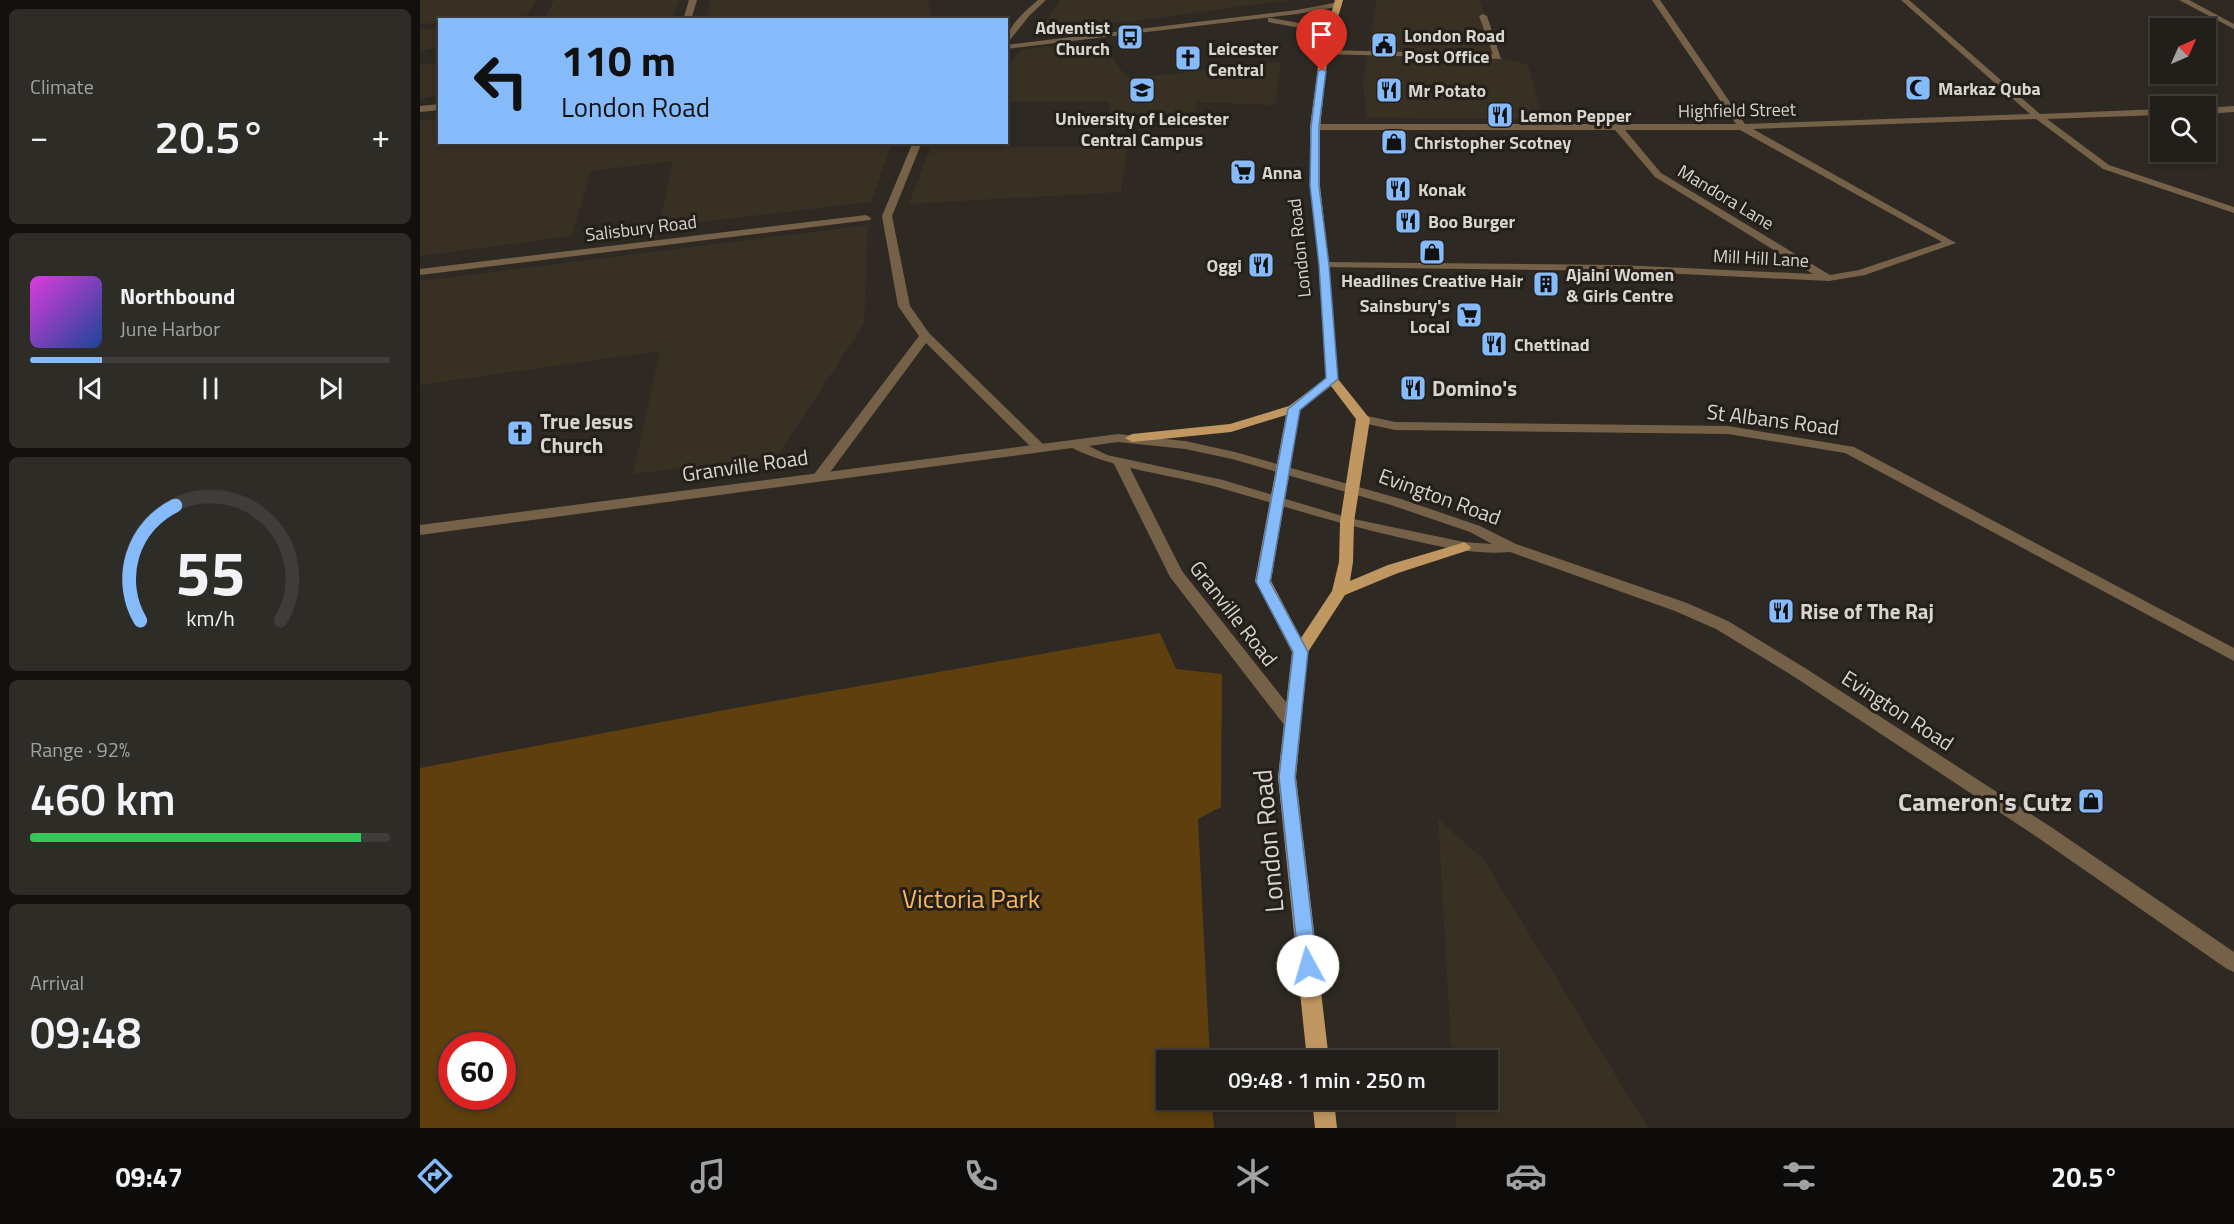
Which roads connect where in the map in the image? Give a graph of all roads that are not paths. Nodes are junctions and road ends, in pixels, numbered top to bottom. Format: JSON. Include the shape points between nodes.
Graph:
{"nodes":[{"id":1,"x":693,"y":0,"type":"edge"},
{"id":2,"x":1042,"y":0,"type":"edge"},
{"id":3,"x":1656,"y":0,"type":"edge"},
{"id":4,"x":1905,"y":0,"type":"edge"},
{"id":5,"x":2183,"y":0,"type":"edge"},
{"id":6,"x":1339,"y":2,"type":"edge"},
{"id":7,"x":1483,"y":16,"type":"dead end"},
{"id":8,"x":688,"y":18,"type":"edge"},
{"id":9,"x":1238,"y":19,"type":"junction"},
{"id":10,"x":2234,"y":27,"type":"edge"},
{"id":11,"x":1327,"y":40,"type":"junction"},
{"id":12,"x":1008,"y":42,"type":"edge"},
{"id":13,"x":1008,"y":45,"type":"edge"},
{"id":14,"x":1324,"y":52,"type":"junction"},
{"id":15,"x":438,"y":107,"type":"edge"},
{"id":16,"x":420,"y":109,"type":"edge"},
{"id":17,"x":2234,"y":109,"type":"edge"},
{"id":18,"x":2216,"y":110,"type":"edge"},
{"id":19,"x":2150,"y":112,"type":"edge"},
{"id":20,"x":2040,"y":118,"type":"junction"},
{"id":21,"x":1315,"y":127,"type":"junction"},
{"id":22,"x":1618,"y":127,"type":"junction"},
{"id":23,"x":1742,"y":128,"type":"junction"},
{"id":24,"x":917,"y":144,"type":"edge"},
{"id":25,"x":2234,"y":210,"type":"edge"},
{"id":26,"x":866,"y":218,"type":"dead end"},
{"id":27,"x":1324,"y":265,"type":"junction"},
{"id":28,"x":420,"y":272,"type":"edge"},
{"id":29,"x":1829,"y":278,"type":"junction"},
{"id":30,"x":925,"y":336,"type":"junction"},
{"id":31,"x":1332,"y":379,"type":"junction"},
{"id":32,"x":1294,"y":409,"type":"junction"},
{"id":33,"x":1363,"y":419,"type":"junction"},
{"id":34,"x":1132,"y":438,"type":"junction"},
{"id":35,"x":1076,"y":445,"type":"junction"},
{"id":36,"x":1039,"y":447,"type":"junction"},
{"id":37,"x":1120,"y":462,"type":"junction"},
{"id":38,"x":1283,"y":468,"type":"junction"},
{"id":39,"x":820,"y":476,"type":"junction"},
{"id":40,"x":1352,"y":488,"type":"junction"},
{"id":41,"x":1277,"y":500,"type":"junction"},
{"id":42,"x":1347,"y":522,"type":"junction"},
{"id":43,"x":420,"y":530,"type":"edge"},
{"id":44,"x":1464,"y":547,"type":"junction"},
{"id":45,"x":1511,"y":547,"type":"junction"},
{"id":46,"x":1340,"y":591,"type":"junction"},
{"id":47,"x":1300,"y":652,"type":"junction"},
{"id":48,"x":2234,"y":655,"type":"edge"},
{"id":49,"x":1291,"y":721,"type":"junction"},
{"id":50,"x":2234,"y":963,"type":"edge"},
{"id":51,"x":1317,"y":1050,"type":"edge"},
{"id":52,"x":1324,"y":1110,"type":"edge"},
{"id":53,"x":1326,"y":1128,"type":"edge"}],
"edges":[{"from":1,"to":8,"type":"street"},
{"from":2,"to":12,"type":"street","via":[[1026,14]]},
{"from":3,"to":23,"type":"street"},
{"from":4,"to":20,"type":"street"},
{"from":5,"to":10,"type":"street"},
{"from":6,"to":9,"type":"street"},
{"from":6,"to":11,"type":"main road","name":"London Road"},
{"from":7,"to":14,"type":"street","via":[[1498,57]]},
{"from":9,"to":11,"type":"street","via":[[1294,24]]},
{"from":9,"to":13,"type":"street"},
{"from":11,"to":14,"type":"main road","name":"London Road"},
{"from":14,"to":21,"type":"main road","name":"London Road"},
{"from":15,"to":16,"type":"street"},
{"from":17,"to":18,"type":"street"},
{"from":19,"to":20,"type":"street","name":"Highfield Street"},
{"from":20,"to":23,"type":"street","name":"Highfield Street"},
{"from":20,"to":25,"type":"street","via":[[2106,167]]},
{"from":21,"to":22,"type":"street","name":"Highfield Street"},
{"from":21,"to":27,"type":"main road","name":"London Road","via":[[1315,186]]},
{"from":22,"to":23,"type":"street","name":"Highfield Street"},
{"from":22,"to":29,"type":"street","name":"Mandora Lane","via":[[1658,175]]},
{"from":23,"to":29,"type":"street","name":"Mill Hill Lane","via":[[1951,243],[1861,273]]},
{"from":24,"to":30,"type":"street","via":[[887,216],[904,306]]},
{"from":26,"to":28,"type":"street","name":"Salisbury Road"},
{"from":27,"to":29,"type":"street","name":"Mill Hill Lane","via":[[1620,268]]},
{"from":27,"to":31,"type":"main road","name":"London Road"},
{"from":30,"to":36,"type":"street"},
{"from":30,"to":39,"type":"street"},
{"from":31,"to":32,"type":"main road"},
{"from":31,"to":33,"type":"main road"},
{"from":32,"to":34,"type":"main road","via":[[1231,428]]},
{"from":32,"to":38,"type":"main road"},
{"from":33,"to":40,"type":"main road","name":"London Road"},
{"from":33,"to":48,"type":"street","name":"St Albans Road","via":[[1395,426],[1728,430],[1849,450]]},
{"from":34,"to":35,"type":"street","name":"Granville Road"},
{"from":34,"to":38,"type":"street","name":"Granville Road","via":[[1185,445]]},
{"from":35,"to":36,"type":"street","name":"Granville Road"},
{"from":35,"to":37,"type":"street","name":"Granville Road"},
{"from":36,"to":39,"type":"street","name":"Granville Road"},
{"from":37,"to":41,"type":"street","name":"Granville Road"},
{"from":37,"to":49,"type":"street","name":"Granville Road","via":[[1175,573]]},
{"from":38,"to":40,"type":"street","name":"Granville Road"},
{"from":38,"to":41,"type":"main road"},
{"from":39,"to":43,"type":"street","name":"Granville Road"},
{"from":40,"to":42,"type":"main road","name":"London Road"},
{"from":40,"to":45,"type":"street","name":"Evington Road","via":[[1475,529]]},
{"from":41,"to":42,"type":"street","name":"Granville Road"},
{"from":41,"to":47,"type":"main road","via":[[1263,582]]},
{"from":42,"to":44,"type":"street","name":"Evington Road"},
{"from":42,"to":46,"type":"main road","name":"London Road","via":[[1346,562]]},
{"from":44,"to":45,"type":"street","name":"Evington Road"},
{"from":44,"to":46,"type":"main road","via":[[1393,569]]},
{"from":45,"to":50,"type":"street","name":"Evington Road","via":[[1635,590],[1722,626],[2035,826]]},
{"from":46,"to":47,"type":"main road","name":"London Road"},
{"from":47,"to":49,"type":"main road","name":"London Road"},
{"from":49,"to":51,"type":"main road","name":"London Road","via":[[1287,777]]},
{"from":52,"to":53,"type":"main road"}]}
